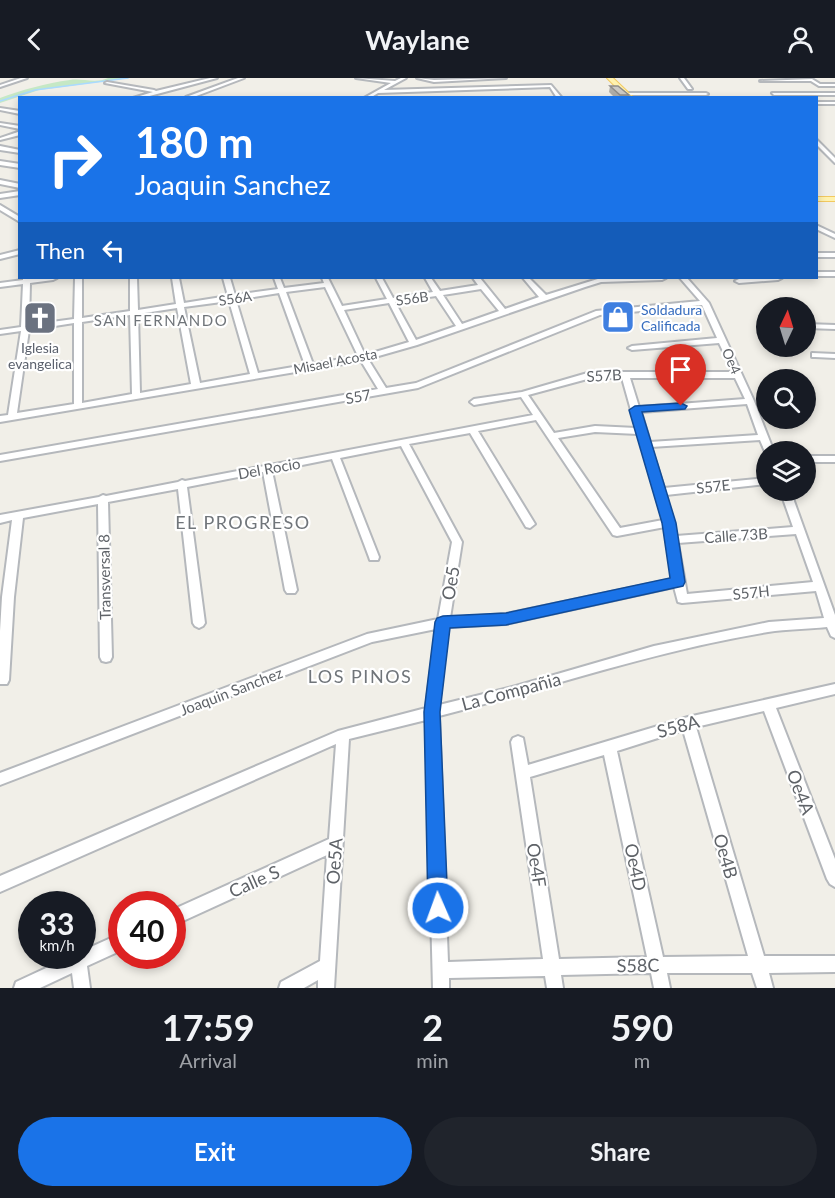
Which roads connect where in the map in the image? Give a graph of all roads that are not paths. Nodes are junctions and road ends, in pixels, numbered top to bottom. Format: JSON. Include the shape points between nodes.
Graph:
{"nodes":[{"id":1,"x":25,"y":78,"type":"edge"},
{"id":2,"x":78,"y":78,"type":"edge"},
{"id":3,"x":87,"y":78,"type":"edge"},
{"id":4,"x":215,"y":78,"type":"edge"},
{"id":5,"x":242,"y":78,"type":"edge"},
{"id":6,"x":358,"y":78,"type":"edge"},
{"id":7,"x":402,"y":78,"type":"edge"},
{"id":8,"x":419,"y":78,"type":"edge"},
{"id":9,"x":440,"y":78,"type":"edge"},
{"id":10,"x":504,"y":78,"type":"edge"},
{"id":11,"x":610,"y":78,"type":"edge"},
{"id":12,"x":682,"y":78,"type":"edge"},
{"id":13,"x":761,"y":79,"type":"edge"},
{"id":14,"x":434,"y":81,"type":"junction"},
{"id":15,"x":393,"y":82,"type":"junction"},
{"id":16,"x":107,"y":83,"type":"dead end"},
{"id":17,"x":835,"y":85,"type":"edge"},
{"id":18,"x":0,"y":87,"type":"edge"},
{"id":19,"x":519,"y":87,"type":"junction"},
{"id":20,"x":464,"y":88,"type":"junction"},
{"id":21,"x":488,"y":88,"type":"junction"},
{"id":22,"x":690,"y":88,"type":"dead end"},
{"id":23,"x":437,"y":89,"type":"junction"},
{"id":24,"x":413,"y":90,"type":"junction"},
{"id":25,"x":157,"y":92,"type":"junction"},
{"id":26,"x":375,"y":92,"type":"junction"},
{"id":27,"x":388,"y":94,"type":"edge"},
{"id":28,"x":706,"y":94,"type":"dead end"},
{"id":29,"x":835,"y":94,"type":"edge"},
{"id":30,"x":142,"y":96,"type":"edge"},
{"id":31,"x":182,"y":96,"type":"edge"},
{"id":32,"x":191,"y":96,"type":"edge"},
{"id":33,"x":369,"y":96,"type":"edge"},
{"id":34,"x":414,"y":96,"type":"edge"},
{"id":35,"x":439,"y":96,"type":"edge"},
{"id":36,"x":467,"y":96,"type":"edge"},
{"id":37,"x":492,"y":96,"type":"edge"},
{"id":38,"x":523,"y":96,"type":"edge"},
{"id":39,"x":558,"y":96,"type":"edge"},
{"id":40,"x":629,"y":96,"type":"edge"},
{"id":41,"x":775,"y":96,"type":"edge"},
{"id":42,"x":818,"y":103,"type":"edge"},
{"id":43,"x":835,"y":104,"type":"edge"},
{"id":44,"x":0,"y":109,"type":"edge"},
{"id":45,"x":18,"y":113,"type":"edge"},
{"id":46,"x":0,"y":124,"type":"edge"},
{"id":47,"x":10,"y":126,"type":"junction"},
{"id":48,"x":18,"y":128,"type":"edge"},
{"id":49,"x":0,"y":129,"type":"edge"},
{"id":50,"x":18,"y":134,"type":"edge"},
{"id":51,"x":1,"y":138,"type":"edge"},
{"id":52,"x":18,"y":142,"type":"edge"},
{"id":53,"x":818,"y":143,"type":"edge"},
{"id":54,"x":0,"y":148,"type":"edge"},
{"id":55,"x":18,"y":152,"type":"edge"},
{"id":56,"x":827,"y":153,"type":"junction"},
{"id":57,"x":835,"y":153,"type":"edge"},
{"id":58,"x":835,"y":161,"type":"edge"},
{"id":59,"x":0,"y":163,"type":"edge"},
{"id":60,"x":18,"y":166,"type":"edge"},
{"id":61,"x":0,"y":182,"type":"edge"},
{"id":62,"x":18,"y":186,"type":"edge"},
{"id":63,"x":18,"y":193,"type":"edge"},
{"id":64,"x":0,"y":196,"type":"edge"},
{"id":65,"x":818,"y":200,"type":"edge"},
{"id":66,"x":835,"y":200,"type":"edge"},
{"id":67,"x":0,"y":207,"type":"edge"},
{"id":68,"x":18,"y":219,"type":"edge"},
{"id":69,"x":818,"y":228,"type":"edge"},
{"id":70,"x":835,"y":236,"type":"edge"},
{"id":71,"x":18,"y":252,"type":"edge"},
{"id":72,"x":818,"y":255,"type":"edge"},
{"id":73,"x":835,"y":255,"type":"edge"},
{"id":74,"x":1,"y":256,"type":"edge"},
{"id":75,"x":818,"y":274,"type":"edge"},
{"id":76,"x":835,"y":274,"type":"edge"},
{"id":77,"x":27,"y":279,"type":"edge"},
{"id":78,"x":78,"y":279,"type":"edge"},
{"id":79,"x":133,"y":279,"type":"edge"},
{"id":80,"x":175,"y":279,"type":"edge"},
{"id":81,"x":226,"y":279,"type":"edge"},
{"id":82,"x":277,"y":279,"type":"edge"},
{"id":83,"x":380,"y":279,"type":"edge"},
{"id":84,"x":429,"y":279,"type":"edge"},
{"id":85,"x":478,"y":279,"type":"edge"},
{"id":86,"x":527,"y":279,"type":"edge"},
{"id":87,"x":577,"y":279,"type":"edge"},
{"id":88,"x":602,"y":279,"type":"edge"},
{"id":89,"x":685,"y":279,"type":"edge"},
{"id":90,"x":765,"y":279,"type":"edge"},
{"id":91,"x":326,"y":281,"type":"edge"},
{"id":92,"x":739,"y":281,"type":"dead end"},
{"id":93,"x":0,"y":285,"type":"edge"},
{"id":94,"x":582,"y":285,"type":"junction"},
{"id":95,"x":484,"y":286,"type":"junction"},
{"id":96,"x":282,"y":290,"type":"junction"},
{"id":97,"x":438,"y":294,"type":"junction"},
{"id":98,"x":232,"y":299,"type":"junction"},
{"id":99,"x":545,"y":299,"type":"junction"},
{"id":100,"x":391,"y":301,"type":"junction"},
{"id":101,"x":705,"y":303,"type":"junction"},
{"id":102,"x":180,"y":306,"type":"junction"},
{"id":103,"x":341,"y":308,"type":"junction"},
{"id":104,"x":135,"y":312,"type":"junction"},
{"id":105,"x":502,"y":312,"type":"junction"},
{"id":106,"x":79,"y":321,"type":"junction"},
{"id":107,"x":460,"y":326,"type":"junction"},
{"id":108,"x":816,"y":326,"type":"edge"},
{"id":109,"x":835,"y":327,"type":"edge"},
{"id":110,"x":25,"y":329,"type":"junction"},
{"id":111,"x":0,"y":332,"type":"edge"},
{"id":112,"x":723,"y":340,"type":"junction"},
{"id":113,"x":414,"y":343,"type":"junction"},
{"id":114,"x":632,"y":348,"type":"dead end"},
{"id":115,"x":816,"y":355,"type":"edge"},
{"id":116,"x":835,"y":356,"type":"edge"},
{"id":117,"x":363,"y":358,"type":"junction"},
{"id":118,"x":310,"y":367,"type":"junction"},
{"id":119,"x":625,"y":374,"type":"junction"},
{"id":120,"x":738,"y":375,"type":"junction"},
{"id":121,"x":255,"y":376,"type":"junction"},
{"id":122,"x":196,"y":386,"type":"junction"},
{"id":123,"x":384,"y":392,"type":"junction"},
{"id":124,"x":523,"y":394,"type":"junction"},
{"id":125,"x":136,"y":395,"type":"junction"},
{"id":126,"x":750,"y":401,"type":"junction"},
{"id":127,"x":474,"y":402,"type":"dead end"},
{"id":128,"x":78,"y":404,"type":"junction"},
{"id":129,"x":635,"y":410,"type":"junction"},
{"id":130,"x":12,"y":417,"type":"junction"},
{"id":131,"x":539,"y":417,"type":"junction"},
{"id":132,"x":0,"y":419,"type":"edge"},
{"id":133,"x":473,"y":430,"type":"junction"},
{"id":134,"x":641,"y":431,"type":"junction"},
{"id":135,"x":552,"y":436,"type":"junction"},
{"id":136,"x":764,"y":437,"type":"junction"},
{"id":137,"x":766,"y":441,"type":"edge"},
{"id":138,"x":404,"y":444,"type":"junction"},
{"id":139,"x":645,"y":445,"type":"junction"},
{"id":140,"x":335,"y":456,"type":"junction"},
{"id":141,"x":0,"y":458,"type":"edge"},
{"id":142,"x":816,"y":459,"type":"edge"},
{"id":143,"x":835,"y":459,"type":"edge"},
{"id":144,"x":267,"y":468,"type":"junction"},
{"id":145,"x":756,"y":482,"type":"edge"},
{"id":146,"x":182,"y":483,"type":"junction"},
{"id":147,"x":659,"y":492,"type":"junction"},
{"id":148,"x":103,"y":498,"type":"junction"},
{"id":149,"x":789,"y":501,"type":"edge"},
{"id":150,"x":18,"y":515,"type":"junction"},
{"id":151,"x":0,"y":519,"type":"edge"},
{"id":152,"x":669,"y":523,"type":"junction"},
{"id":153,"x":530,"y":524,"type":"dead end"},
{"id":154,"x":799,"y":530,"type":"junction"},
{"id":155,"x":672,"y":540,"type":"junction"},
{"id":156,"x":374,"y":557,"type":"dead end"},
{"id":157,"x":678,"y":582,"type":"junction"},
{"id":158,"x":820,"y":586,"type":"junction"},
{"id":159,"x":291,"y":590,"type":"dead end"},
{"id":160,"x":4,"y":598,"type":"edge"},
{"id":161,"x":443,"y":622,"type":"junction"},
{"id":162,"x":199,"y":623,"type":"dead end"},
{"id":163,"x":834,"y":625,"type":"edge"},
{"id":164,"x":106,"y":657,"type":"dead end"},
{"id":165,"x":3,"y":680,"type":"dead end"},
{"id":166,"x":835,"y":688,"type":"edge"},
{"id":167,"x":768,"y":704,"type":"junction"},
{"id":168,"x":432,"y":712,"type":"junction"},
{"id":169,"x":688,"y":723,"type":"junction"},
{"id":170,"x":343,"y":735,"type":"junction"},
{"id":171,"x":518,"y":742,"type":"dead end"},
{"id":172,"x":609,"y":746,"type":"junction"},
{"id":173,"x":523,"y":773,"type":"junction"},
{"id":174,"x":0,"y":779,"type":"edge"},
{"id":175,"x":335,"y":844,"type":"junction"},
{"id":176,"x":835,"y":879,"type":"edge"},
{"id":177,"x":0,"y":884,"type":"edge"},
{"id":178,"x":186,"y":912,"type":"edge"},
{"id":179,"x":757,"y":963,"type":"junction"},
{"id":180,"x":657,"y":964,"type":"junction"},
{"id":181,"x":835,"y":964,"type":"edge"},
{"id":182,"x":327,"y":966,"type":"junction"},
{"id":183,"x":552,"y":967,"type":"junction"},
{"id":184,"x":61,"y":969,"type":"edge"},
{"id":185,"x":79,"y":969,"type":"edge"},
{"id":186,"x":440,"y":970,"type":"junction"},
{"id":187,"x":22,"y":988,"type":"edge"},
{"id":188,"x":82,"y":988,"type":"edge"},
{"id":189,"x":287,"y":988,"type":"edge"},
{"id":190,"x":326,"y":988,"type":"edge"},
{"id":191,"x":441,"y":988,"type":"edge"},
{"id":192,"x":555,"y":988,"type":"edge"},
{"id":193,"x":662,"y":988,"type":"edge"},
{"id":194,"x":765,"y":988,"type":"edge"}],
"edges":[{"from":1,"to":18,"type":"street"},
{"from":2,"to":3,"type":"street"},
{"from":4,"to":25,"type":"street"},
{"from":5,"to":32,"type":"street"},
{"from":6,"to":15,"type":"street"},
{"from":7,"to":15,"type":"street"},
{"from":8,"to":14,"type":"street"},
{"from":9,"to":14,"type":"street"},
{"from":10,"to":14,"type":"street"},
{"from":11,"to":40,"type":"main road"},
{"from":12,"to":22,"type":"street"},
{"from":13,"to":17,"type":"street","via":[[812,80],[818,85]]},
{"from":13,"to":41,"type":"street"},
{"from":15,"to":26,"type":"street"},
{"from":16,"to":25,"type":"street"},
{"from":19,"to":21,"type":"street"},
{"from":19,"to":38,"type":"street"},
{"from":19,"to":39,"type":"street","via":[[551,86]]},
{"from":20,"to":21,"type":"street"},
{"from":20,"to":23,"type":"street"},
{"from":20,"to":36,"type":"street"},
{"from":21,"to":37,"type":"street"},
{"from":23,"to":24,"type":"street"},
{"from":23,"to":35,"type":"street"},
{"from":24,"to":27,"type":"street"},
{"from":24,"to":34,"type":"street"},
{"from":25,"to":30,"type":"street"},
{"from":25,"to":31,"type":"street"},
{"from":26,"to":27,"type":"street"},
{"from":26,"to":33,"type":"street"},
{"from":28,"to":40,"type":"street"},
{"from":29,"to":41,"type":"street"},
{"from":42,"to":43,"type":"street"},
{"from":44,"to":45,"type":"street"},
{"from":46,"to":47,"type":"street"},
{"from":47,"to":48,"type":"street"},
{"from":47,"to":49,"type":"street"},
{"from":50,"to":51,"type":"street"},
{"from":51,"to":52,"type":"street"},
{"from":53,"to":56,"type":"street"},
{"from":54,"to":55,"type":"street"},
{"from":56,"to":57,"type":"street"},
{"from":56,"to":58,"type":"street"},
{"from":59,"to":60,"type":"street"},
{"from":61,"to":62,"type":"street"},
{"from":63,"to":64,"type":"street"},
{"from":65,"to":66,"type":"main road"},
{"from":67,"to":68,"type":"street"},
{"from":69,"to":70,"type":"street"},
{"from":71,"to":74,"type":"street"},
{"from":72,"to":73,"type":"street"},
{"from":75,"to":76,"type":"street"},
{"from":77,"to":93,"type":"street"},
{"from":77,"to":110,"type":"street"},
{"from":78,"to":106,"type":"street"},
{"from":79,"to":104,"type":"street"},
{"from":80,"to":102,"type":"street"},
{"from":81,"to":98,"type":"street"},
{"from":82,"to":96,"type":"street"},
{"from":83,"to":100,"type":"street"},
{"from":84,"to":97,"type":"street"},
{"from":85,"to":95,"type":"street"},
{"from":86,"to":99,"type":"street"},
{"from":87,"to":94,"type":"street"},
{"from":88,"to":94,"type":"street","name":"Misael Acosta"},
{"from":89,"to":101,"type":"street","name":"Oe4"},
{"from":90,"to":92,"type":"street"},
{"from":91,"to":96,"type":"street","name":"S56A"},
{"from":91,"to":103,"type":"street"},
{"from":94,"to":99,"type":"street","name":"Misael Acosta"},
{"from":95,"to":97,"type":"street","name":"S56B"},
{"from":95,"to":105,"type":"street"},
{"from":96,"to":98,"type":"street","name":"S56A"},
{"from":96,"to":118,"type":"street"},
{"from":97,"to":100,"type":"street","name":"S56B"},
{"from":97,"to":107,"type":"street"},
{"from":98,"to":102,"type":"street","name":"S56A"},
{"from":98,"to":121,"type":"street"},
{"from":99,"to":105,"type":"street","name":"Misael Acosta"},
{"from":100,"to":103,"type":"street","name":"S56B"},
{"from":100,"to":113,"type":"street"},
{"from":101,"to":112,"type":"street","name":"Oe4"},
{"from":101,"to":123,"type":"street","name":"S57","via":[[599,313],[417,385]]},
{"from":102,"to":104,"type":"street","name":"S56A"},
{"from":102,"to":122,"type":"street"},
{"from":103,"to":117,"type":"street"},
{"from":104,"to":106,"type":"street","name":"S56A"},
{"from":104,"to":125,"type":"street"},
{"from":105,"to":107,"type":"street","name":"Misael Acosta"},
{"from":106,"to":110,"type":"street","name":"S56A"},
{"from":106,"to":128,"type":"street"},
{"from":107,"to":113,"type":"street","name":"Misael Acosta"},
{"from":108,"to":109,"type":"street"},
{"from":110,"to":111,"type":"street","name":"S56A"},
{"from":110,"to":130,"type":"street"},
{"from":112,"to":114,"type":"street"},
{"from":112,"to":120,"type":"street","name":"Oe4"},
{"from":113,"to":117,"type":"street","name":"Misael Acosta"},
{"from":115,"to":116,"type":"street"},
{"from":117,"to":118,"type":"street","name":"Misael Acosta"},
{"from":117,"to":123,"type":"street"},
{"from":118,"to":121,"type":"street","name":"Misael Acosta"},
{"from":119,"to":120,"type":"street","name":"S57B"},
{"from":119,"to":124,"type":"street","name":"S57B","via":[[582,376]]},
{"from":119,"to":129,"type":"street"},
{"from":120,"to":126,"type":"street","name":"Oe4"},
{"from":121,"to":122,"type":"street","name":"Misael Acosta"},
{"from":122,"to":125,"type":"street","name":"Misael Acosta"},
{"from":123,"to":141,"type":"street","name":"S57"},
{"from":124,"to":127,"type":"street","name":"S57B"},
{"from":124,"to":131,"type":"street"},
{"from":125,"to":128,"type":"street","name":"Misael Acosta"},
{"from":126,"to":129,"type":"street"},
{"from":126,"to":136,"type":"street","name":"Oe4"},
{"from":128,"to":130,"type":"street","name":"Misael Acosta"},
{"from":129,"to":134,"type":"street"},
{"from":130,"to":132,"type":"street","name":"Misael Acosta"},
{"from":131,"to":133,"type":"street","name":"Del Rocio"},
{"from":131,"to":135,"type":"street"},
{"from":133,"to":138,"type":"street","name":"Del Rocio"},
{"from":133,"to":153,"type":"street"},
{"from":134,"to":135,"type":"street","via":[[595,429]]},
{"from":134,"to":139,"type":"street"},
{"from":135,"to":152,"type":"street","via":[[617,532]]},
{"from":136,"to":137,"type":"street","name":"Oe4"},
{"from":136,"to":139,"type":"street"},
{"from":138,"to":140,"type":"street","name":"Del Rocio"},
{"from":138,"to":161,"type":"street","name":"Oe5","via":[[457,542]]},
{"from":139,"to":147,"type":"street"},
{"from":140,"to":144,"type":"street","name":"Del Rocio"},
{"from":140,"to":156,"type":"street"},
{"from":142,"to":143,"type":"street"},
{"from":144,"to":146,"type":"street","name":"Del Rocio"},
{"from":144,"to":159,"type":"street"},
{"from":145,"to":147,"type":"street","name":"S57E"},
{"from":146,"to":148,"type":"street","name":"Del Rocio"},
{"from":146,"to":162,"type":"street"},
{"from":147,"to":152,"type":"street"},
{"from":148,"to":150,"type":"street","name":"Del Rocio"},
{"from":148,"to":164,"type":"street","name":"Transversal 8"},
{"from":149,"to":154,"type":"street"},
{"from":150,"to":151,"type":"street","name":"Del Rocio"},
{"from":150,"to":160,"type":"street"},
{"from":152,"to":155,"type":"street"},
{"from":154,"to":155,"type":"street","name":"Calle 73B"},
{"from":154,"to":158,"type":"street"},
{"from":155,"to":157,"type":"street"},
{"from":157,"to":158,"type":"street","name":"S57H","via":[[682,599]]},
{"from":157,"to":161,"type":"street","name":"Joaquin Sanchez","via":[[506,619]]},
{"from":158,"to":163,"type":"street"},
{"from":160,"to":165,"type":"street"},
{"from":161,"to":168,"type":"street","name":"Oe5"},
{"from":161,"to":174,"type":"street","name":"Joaquin Sanchez","via":[[371,637]]},
{"from":163,"to":168,"type":"street","name":"La Compañia","via":[[769,627],[654,651]]},
{"from":166,"to":167,"type":"street","name":"S58A"},
{"from":167,"to":169,"type":"street","name":"S58A"},
{"from":167,"to":176,"type":"street","name":"Oe4A"},
{"from":168,"to":170,"type":"street","name":"La Compañia"},
{"from":168,"to":186,"type":"street","name":"Oe5"},
{"from":169,"to":172,"type":"street","name":"S58A"},
{"from":169,"to":179,"type":"street","name":"Oe4B"},
{"from":170,"to":175,"type":"street","name":"Oe5A"},
{"from":170,"to":177,"type":"street","name":"La Compañia"},
{"from":171,"to":173,"type":"street","name":"Oe4F"},
{"from":172,"to":173,"type":"street","name":"S58A"},
{"from":172,"to":180,"type":"street","name":"Oe4D"},
{"from":173,"to":183,"type":"street","name":"Oe4F"},
{"from":175,"to":178,"type":"street","name":"Calle S"},
{"from":175,"to":182,"type":"street","name":"Oe5A"},
{"from":179,"to":180,"type":"street","name":"S58C"},
{"from":179,"to":181,"type":"street","name":"S58C"},
{"from":179,"to":194,"type":"street","name":"Oe4B"},
{"from":180,"to":183,"type":"street","name":"S58C"},
{"from":180,"to":193,"type":"street","name":"Oe4D"},
{"from":182,"to":189,"type":"street"},
{"from":182,"to":190,"type":"street","name":"Oe5A"},
{"from":183,"to":186,"type":"street","name":"S58C"},
{"from":183,"to":192,"type":"street","name":"Oe4F"},
{"from":184,"to":187,"type":"street"},
{"from":185,"to":188,"type":"street"},
{"from":186,"to":191,"type":"street","name":"Oe5"}]}
